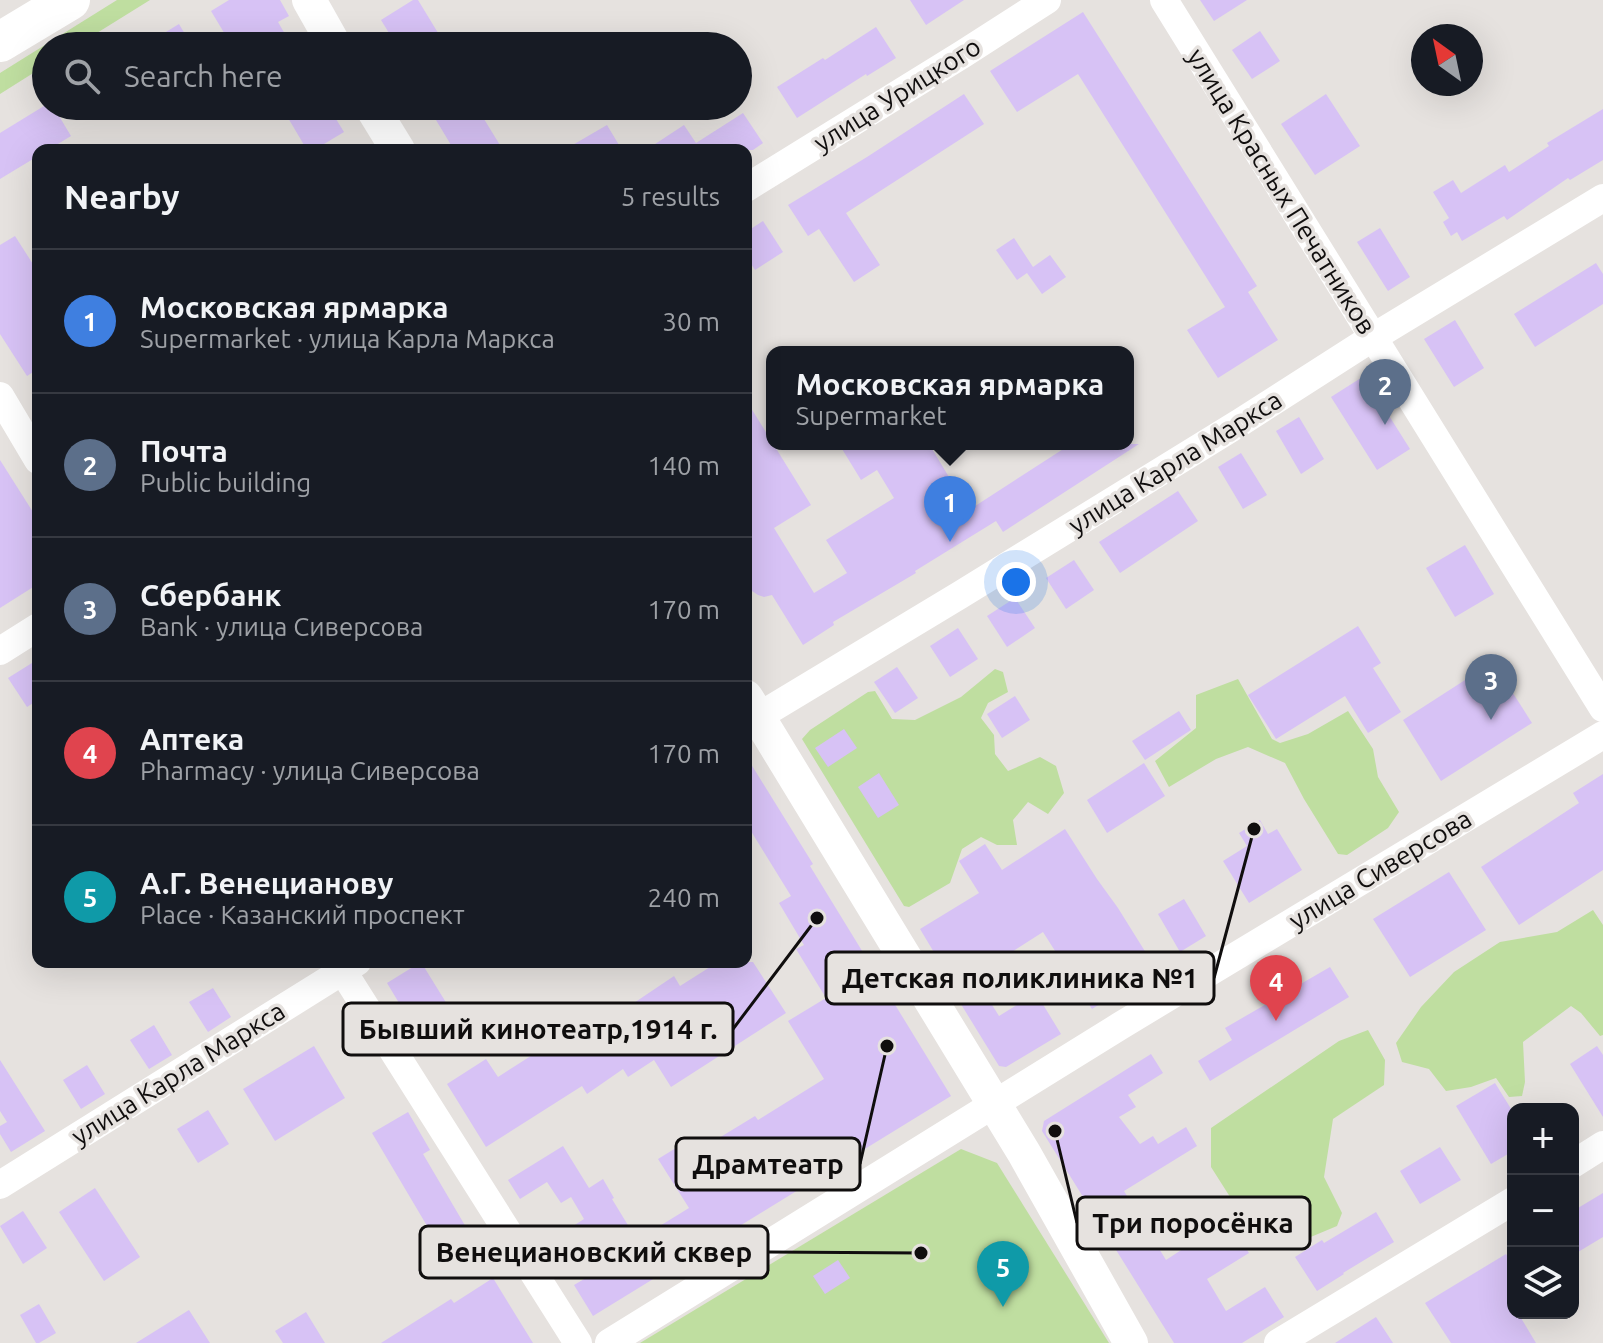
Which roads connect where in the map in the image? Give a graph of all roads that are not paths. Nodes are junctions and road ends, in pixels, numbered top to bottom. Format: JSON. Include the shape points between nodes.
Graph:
{"nodes":[{"id":1,"x":70,"y":0,"type":"edge"},
{"id":2,"x":309,"y":0,"type":"edge"},
{"id":3,"x":1047,"y":0,"type":"edge"},
{"id":4,"x":1164,"y":0,"type":"edge"},
{"id":5,"x":327,"y":32,"type":"edge"},
{"id":6,"x":0,"y":42,"type":"edge"},
{"id":7,"x":380,"y":120,"type":"edge"},
{"id":8,"x":394,"y":144,"type":"edge"},
{"id":9,"x":752,"y":184,"type":"edge"},
{"id":10,"x":1603,"y":198,"type":"edge"},
{"id":11,"x":1372,"y":338,"type":"junction"},
{"id":12,"x":0,"y":396,"type":"edge"},
{"id":13,"x":32,"y":450,"type":"edge"},
{"id":14,"x":32,"y":631,"type":"edge"},
{"id":15,"x":0,"y":651,"type":"edge"},
{"id":16,"x":1603,"y":708,"type":"edge"},
{"id":17,"x":752,"y":711,"type":"edge"},
{"id":18,"x":752,"y":715,"type":"edge"},
{"id":19,"x":1603,"y":735,"type":"edge"},
{"id":20,"x":340,"y":968,"type":"edge"},
{"id":21,"x":347,"y":968,"type":"edge"},
{"id":22,"x":995,"y":1105,"type":"junction"},
{"id":23,"x":1603,"y":1145,"type":"edge"},
{"id":24,"x":1579,"y":1160,"type":"edge"},
{"id":25,"x":0,"y":1185,"type":"edge"},
{"id":26,"x":1507,"y":1205,"type":"edge"},
{"id":27,"x":578,"y":1343,"type":"edge"},
{"id":28,"x":609,"y":1343,"type":"edge"},
{"id":29,"x":1131,"y":1343,"type":"edge"},
{"id":30,"x":1278,"y":1343,"type":"edge"}],
"edges":[{"from":1,"to":6,"type":"highway"},
{"from":2,"to":5,"type":"main road"},
{"from":3,"to":9,"type":"street","name":"улица Урицкого"},
{"from":4,"to":11,"type":"street","name":"улица Красных Печатников"},
{"from":7,"to":8,"type":"main road"},
{"from":10,"to":11,"type":"street","name":"улица Карла Маркса"},
{"from":11,"to":16,"type":"street","name":"улица Красных Печатников"},
{"from":11,"to":17,"type":"street","name":"улица Карла Маркса","via":[[974,587]]},
{"from":12,"to":13,"type":"street"},
{"from":14,"to":15,"type":"street"},
{"from":18,"to":22,"type":"main road"},
{"from":19,"to":22,"type":"street","name":"улица Сиверсова"},
{"from":20,"to":25,"type":"street","name":"улица Карла Маркса"},
{"from":21,"to":27,"type":"street"},
{"from":22,"to":28,"type":"street","name":"улица Сиверсова"},
{"from":22,"to":29,"type":"main road"},
{"from":23,"to":24,"type":"street"},
{"from":26,"to":30,"type":"street"}]}
